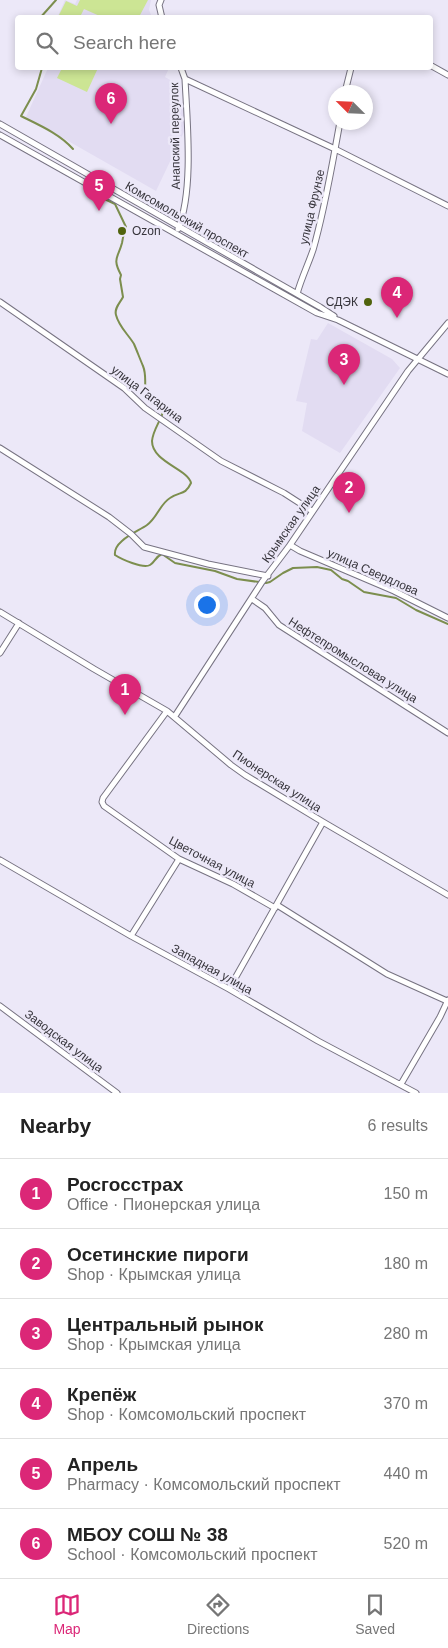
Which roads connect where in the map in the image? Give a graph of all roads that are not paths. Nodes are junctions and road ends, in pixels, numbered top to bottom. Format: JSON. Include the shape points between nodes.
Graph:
{"nodes":[{"id":1,"x":161,"y":0,"type":"edge"},
{"id":2,"x":161,"y":15,"type":"edge"},
{"id":3,"x":433,"y":67,"type":"edge"},
{"id":4,"x":181,"y":70,"type":"edge"},
{"id":5,"x":350,"y":70,"type":"edge"},
{"id":6,"x":448,"y":75,"type":"edge"},
{"id":7,"x":185,"y":79,"type":"junction"},
{"id":8,"x":347,"y":85,"type":"edge"},
{"id":9,"x":0,"y":124,"type":"edge"},
{"id":10,"x":339,"y":130,"type":"edge"},
{"id":11,"x":0,"y":136,"type":"edge"},
{"id":12,"x":335,"y":149,"type":"junction"},
{"id":13,"x":448,"y":206,"type":"edge"},
{"id":14,"x":179,"y":227,"type":"junction"},
{"id":15,"x":176,"y":234,"type":"junction"},
{"id":16,"x":297,"y":294,"type":"junction"},
{"id":17,"x":0,"y":302,"type":"edge"},
{"id":18,"x":338,"y":320,"type":"junction"},
{"id":19,"x":448,"y":324,"type":"edge"},
{"id":20,"x":418,"y":358,"type":"junction"},
{"id":21,"x":448,"y":374,"type":"edge"},
{"id":22,"x":0,"y":448,"type":"edge"},
{"id":23,"x":312,"y":511,"type":"junction"},
{"id":24,"x":290,"y":545,"type":"junction"},
{"id":25,"x":268,"y":576,"type":"junction"},
{"id":26,"x":252,"y":599,"type":"junction"},
{"id":27,"x":0,"y":612,"type":"edge"},
{"id":28,"x":448,"y":618,"type":"edge"},
{"id":29,"x":19,"y":623,"type":"junction"},
{"id":30,"x":0,"y":653,"type":"edge"},
{"id":31,"x":167,"y":711,"type":"junction"},
{"id":32,"x":175,"y":716,"type":"junction"},
{"id":33,"x":448,"y":733,"type":"edge"},
{"id":34,"x":323,"y":822,"type":"junction"},
{"id":35,"x":179,"y":859,"type":"junction"},
{"id":36,"x":0,"y":860,"type":"edge"},
{"id":37,"x":448,"y":895,"type":"edge"},
{"id":38,"x":276,"y":906,"type":"junction"},
{"id":39,"x":131,"y":936,"type":"junction"},
{"id":40,"x":230,"y":989,"type":"junction"},
{"id":41,"x":448,"y":1000,"type":"edge"},
{"id":42,"x":0,"y":1006,"type":"edge"},
{"id":43,"x":400,"y":1084,"type":"junction"},
{"id":44,"x":116,"y":1093,"type":"edge"},
{"id":45,"x":416,"y":1093,"type":"edge"}],
"edges":[{"from":1,"to":2,"type":"street"},
{"from":3,"to":6,"type":"street"},
{"from":4,"to":7,"type":"street","name":"Анапский переулок"},
{"from":5,"to":8,"type":"street"},
{"from":7,"to":12,"type":"street"},
{"from":7,"to":14,"type":"street","name":"Анапский переулок","via":[[188,160],[186,198]]},
{"from":9,"to":14,"type":"street","name":"Комсомольский проспект"},
{"from":10,"to":12,"type":"street","name":"улица Фрунзе"},
{"from":11,"to":15,"type":"street","name":"Комсомольский проспект"},
{"from":12,"to":13,"type":"street"},
{"from":12,"to":16,"type":"street","name":"улица Фрунзе","via":[[312,251]]},
{"from":14,"to":15,"type":"street","name":"Анапский переулок"},
{"from":14,"to":16,"type":"street","name":"Комсомольский проспект"},
{"from":15,"to":18,"type":"street","name":"Комсомольский проспект","via":[[317,313]]},
{"from":16,"to":18,"type":"street","name":"Комсомольский проспект"},
{"from":17,"to":23,"type":"street","name":"улица Гагарина","via":[[124,388],[144,408],[221,461]]},
{"from":18,"to":20,"type":"street","name":"Комсомольский проспект"},
{"from":19,"to":20,"type":"street","name":"Крымская улица"},
{"from":20,"to":21,"type":"street","name":"Комсомольский проспект"},
{"from":20,"to":23,"type":"street","name":"Крымская улица"},
{"from":22,"to":25,"type":"street","via":[[110,517],[144,547]]},
{"from":23,"to":24,"type":"street","name":"Крымская улица"},
{"from":24,"to":25,"type":"street","name":"Крымская улица"},
{"from":24,"to":28,"type":"street","name":"улица Свердлова"},
{"from":25,"to":26,"type":"street","name":"Крымская улица"},
{"from":26,"to":32,"type":"street","name":"Крымская улица"},
{"from":26,"to":33,"type":"street","name":"Нефтепромысловая улица","via":[[265,608],[279,625]]},
{"from":27,"to":29,"type":"street","name":"Пионерская улица"},
{"from":29,"to":30,"type":"street"},
{"from":29,"to":31,"type":"street","name":"Пионерская улица"},
{"from":31,"to":32,"type":"street","name":"Пионерская улица"},
{"from":31,"to":35,"type":"street","name":"Цветочная улица","via":[[102,802]]},
{"from":32,"to":34,"type":"street","name":"Пионерская улица","via":[[231,765]]},
{"from":34,"to":37,"type":"street","name":"Пионерская улица"},
{"from":34,"to":38,"type":"street"},
{"from":35,"to":38,"type":"street","name":"Цветочная улица"},
{"from":35,"to":39,"type":"street"},
{"from":36,"to":39,"type":"street","name":"Западная улица"},
{"from":38,"to":40,"type":"street"},
{"from":38,"to":41,"type":"street","name":"Цветочная улица","via":[[387,974]]},
{"from":39,"to":40,"type":"street","name":"Западная улица"},
{"from":40,"to":43,"type":"street","name":"Западная улица"},
{"from":41,"to":43,"type":"street"},
{"from":42,"to":44,"type":"street","name":"Заводская улица"},
{"from":43,"to":45,"type":"street","name":"Западная улица"}]}
